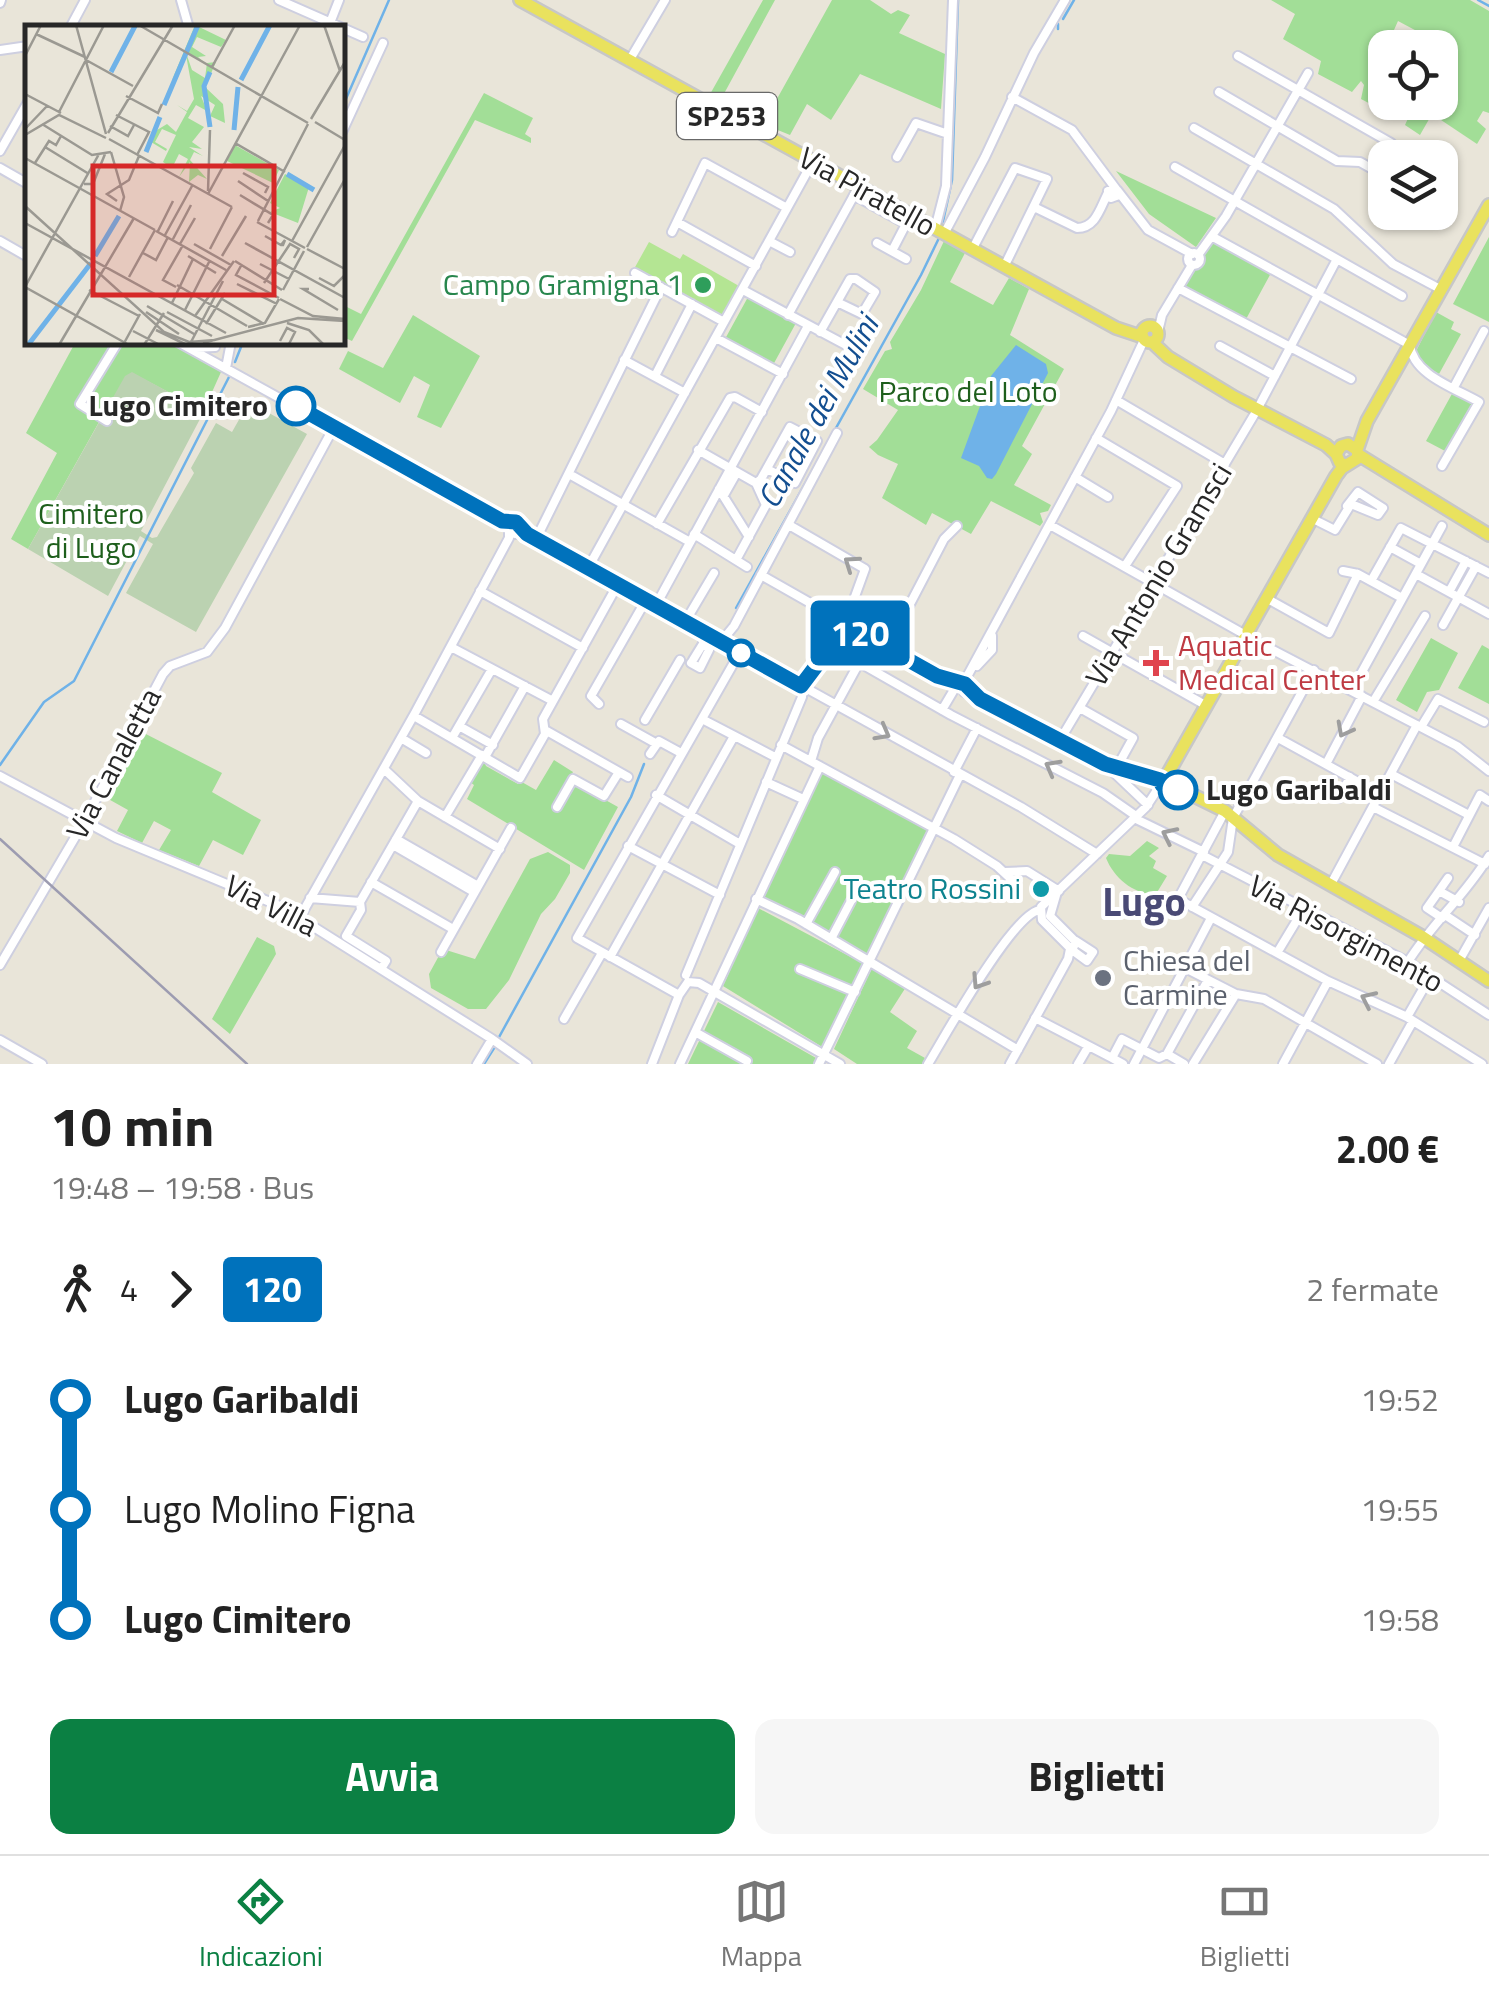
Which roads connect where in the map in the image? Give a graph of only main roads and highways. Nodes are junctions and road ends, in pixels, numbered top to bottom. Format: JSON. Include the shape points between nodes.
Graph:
{"nodes":[{"id":1,"x":520,"y":0,"type":"edge"},
{"id":2,"x":1489,"y":205,"type":"edge"},
{"id":3,"x":1347,"y":454,"type":"junction"},
{"id":4,"x":1489,"y":535,"type":"edge"},
{"id":5,"x":1489,"y":980,"type":"edge"}],
"edges":[{"from":1,"to":3,"type":"main road","name":"Via Piratello","number":"SP253","via":[[856,191],[1110,324],[1149,337],[1258,408]]},
{"from":2,"to":3,"type":"main road","via":[[1410,345],[1409,363],[1393,376]]},
{"from":3,"to":4,"type":"main road"},
{"from":3,"to":5,"type":"main road","via":[[1164,781],[1229,814],[1278,855]]}]}
